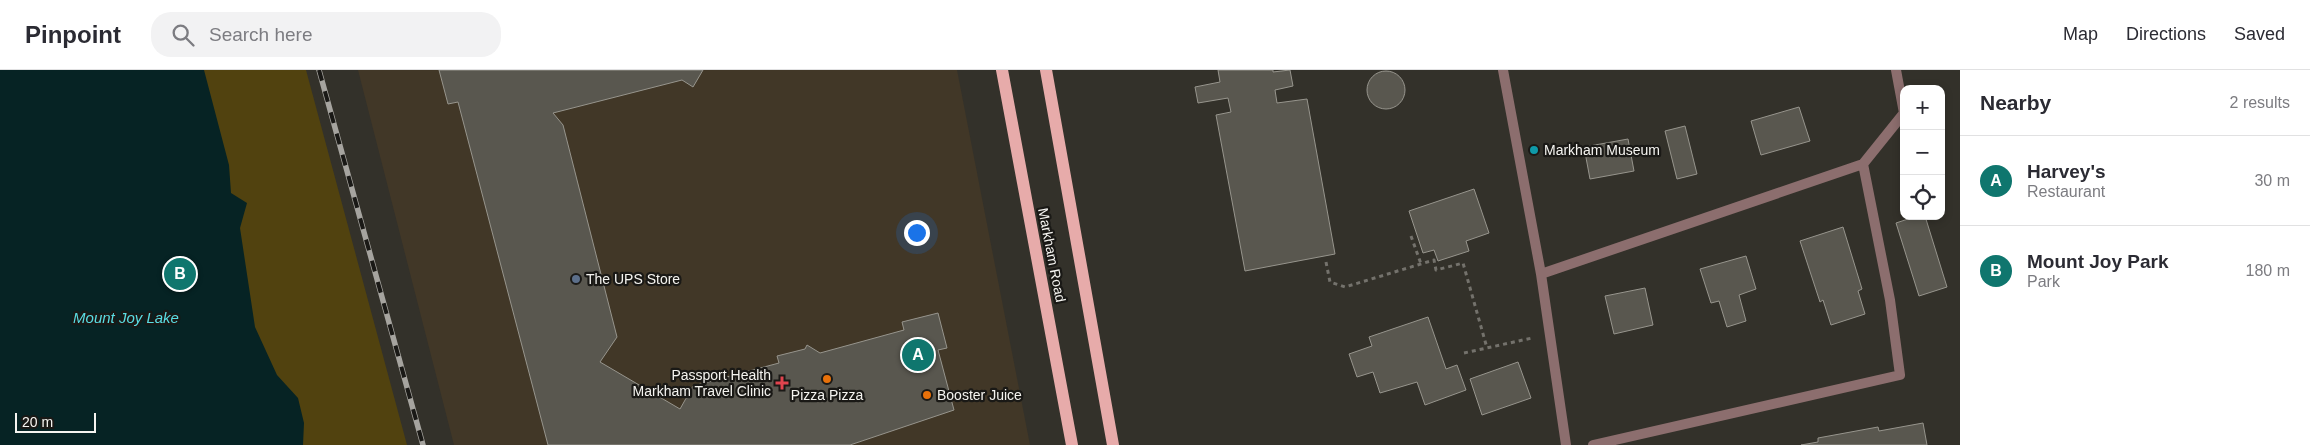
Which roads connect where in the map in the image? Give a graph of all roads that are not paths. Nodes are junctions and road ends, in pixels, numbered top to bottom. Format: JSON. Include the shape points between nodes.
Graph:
{"nodes":[{"id":1,"x":1002,"y":70,"type":"edge"},
{"id":2,"x":1046,"y":70,"type":"edge"},
{"id":3,"x":1503,"y":70,"type":"edge"},
{"id":4,"x":1896,"y":70,"type":"edge"},
{"id":5,"x":1863,"y":164,"type":"junction"},
{"id":6,"x":1541,"y":274,"type":"junction"},
{"id":7,"x":1072,"y":445,"type":"edge"},
{"id":8,"x":1113,"y":445,"type":"edge"},
{"id":9,"x":1566,"y":445,"type":"edge"},
{"id":10,"x":1593,"y":445,"type":"edge"}],
"edges":[{"from":1,"to":7,"type":"main road","name":"Markham Road"},
{"from":2,"to":8,"type":"main road","name":"Markham Road"},
{"from":3,"to":6,"type":"lane"},
{"from":4,"to":5,"type":"lane","via":[[1904,113]]},
{"from":5,"to":6,"type":"lane"},
{"from":5,"to":10,"type":"lane","via":[[1890,300],[1900,375]]},
{"from":6,"to":9,"type":"lane"}]}
